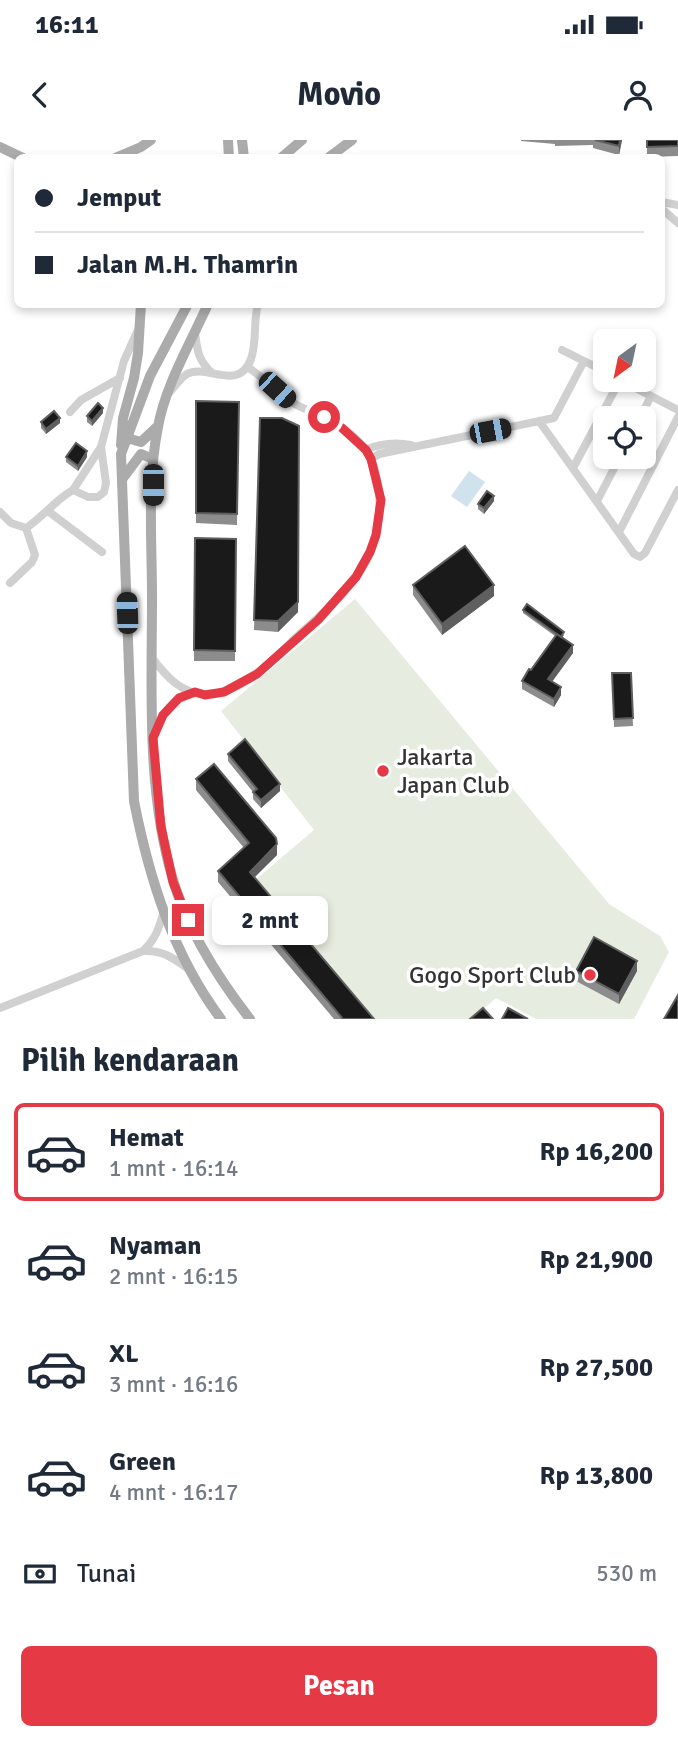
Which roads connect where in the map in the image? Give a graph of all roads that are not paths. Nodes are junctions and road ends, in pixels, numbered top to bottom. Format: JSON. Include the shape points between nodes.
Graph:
{"nodes":[{"id":1,"x":151,"y":140,"type":"edge"},
{"id":2,"x":302,"y":140,"type":"edge"},
{"id":3,"x":352,"y":140,"type":"edge"},
{"id":4,"x":124,"y":154,"type":"edge"},
{"id":5,"x":286,"y":154,"type":"edge"},
{"id":6,"x":333,"y":154,"type":"edge"},
{"id":7,"x":141,"y":308,"type":"edge"},
{"id":8,"x":186,"y":308,"type":"edge"},
{"id":9,"x":209,"y":308,"type":"edge"},
{"id":10,"x":258,"y":308,"type":"edge"},
{"id":11,"x":140,"y":327,"type":"junction"},
{"id":12,"x":195,"y":332,"type":"junction"},
{"id":13,"x":562,"y":350,"type":"dead end"},
{"id":14,"x":584,"y":361,"type":"junction"},
{"id":15,"x":593,"y":366,"type":"edge"},
{"id":16,"x":247,"y":367,"type":"junction"},
{"id":17,"x":214,"y":374,"type":"junction"},
{"id":18,"x":120,"y":378,"type":"junction"},
{"id":19,"x":614,"y":392,"type":"edge"},
{"id":20,"x":643,"y":392,"type":"edge"},
{"id":21,"x":168,"y":394,"type":"junction"},
{"id":22,"x":651,"y":396,"type":"junction"},
{"id":23,"x":646,"y":406,"type":"edge"},
{"id":24,"x":678,"y":410,"type":"edge"},
{"id":25,"x":71,"y":412,"type":"dead end"},
{"id":26,"x":678,"y":418,"type":"edge"},
{"id":27,"x":539,"y":421,"type":"junction"},
{"id":28,"x":158,"y":426,"type":"junction"},
{"id":29,"x":127,"y":438,"type":"junction"},
{"id":30,"x":418,"y":445,"type":"junction"},
{"id":31,"x":101,"y":447,"type":"junction"},
{"id":32,"x":366,"y":450,"type":"junction"},
{"id":33,"x":121,"y":454,"type":"junction"},
{"id":34,"x":153,"y":459,"type":"junction"},
{"id":35,"x":371,"y":459,"type":"junction"},
{"id":36,"x":573,"y":468,"type":"junction"},
{"id":37,"x":614,"y":469,"type":"edge"},
{"id":38,"x":123,"y":478,"type":"junction"},
{"id":39,"x":73,"y":490,"type":"junction"},
{"id":40,"x":678,"y":490,"type":"edge"},
{"id":41,"x":597,"y":501,"type":"junction"},
{"id":42,"x":48,"y":511,"type":"junction"},
{"id":43,"x":0,"y":512,"type":"edge"},
{"id":44,"x":26,"y":528,"type":"junction"},
{"id":45,"x":619,"y":533,"type":"junction"},
{"id":46,"x":102,"y":552,"type":"dead end"},
{"id":47,"x":10,"y":583,"type":"dead end"},
{"id":48,"x":152,"y":658,"type":"junction"},
{"id":49,"x":195,"y":692,"type":"junction"},
{"id":50,"x":153,"y":738,"type":"junction"},
{"id":51,"x":173,"y":882,"type":"junction"},
{"id":52,"x":156,"y":887,"type":"junction"},
{"id":53,"x":164,"y":910,"type":"junction"},
{"id":54,"x":143,"y":951,"type":"junction"},
{"id":55,"x":188,"y":969,"type":"junction"},
{"id":56,"x":0,"y":1008,"type":"edge"},
{"id":57,"x":220,"y":1019,"type":"edge"},
{"id":58,"x":250,"y":1019,"type":"edge"}],
"edges":[{"from":1,"to":4,"type":"main road"},
{"from":2,"to":5,"type":"main road"},
{"from":3,"to":6,"type":"main road"},
{"from":7,"to":11,"type":"main road"},
{"from":8,"to":29,"type":"main road","via":[[150,376]]},
{"from":9,"to":12,"type":"main road"},
{"from":10,"to":16,"type":"street"},
{"from":11,"to":18,"type":"street"},
{"from":11,"to":33,"type":"main road"},
{"from":12,"to":17,"type":"street","via":[[197,354]]},
{"from":12,"to":21,"type":"main road"},
{"from":13,"to":14,"type":"street"},
{"from":14,"to":15,"type":"street"},
{"from":14,"to":27,"type":"street","via":[[554,418]]},
{"from":16,"to":17,"type":"street","via":[[223,377]]},
{"from":16,"to":32,"type":"street","via":[[289,400],[342,428]]},
{"from":17,"to":21,"type":"street","via":[[188,374]]},
{"from":18,"to":25,"type":"street","via":[[81,400]]},
{"from":18,"to":31,"type":"street"},
{"from":19,"to":36,"type":"street"},
{"from":20,"to":22,"type":"street"},
{"from":21,"to":28,"type":"main road"},
{"from":22,"to":23,"type":"street"},
{"from":22,"to":24,"type":"street"},
{"from":26,"to":45,"type":"street"},
{"from":27,"to":30,"type":"street"},
{"from":27,"to":36,"type":"street"},
{"from":28,"to":29,"type":"main road","via":[[141,442]]},
{"from":28,"to":34,"type":"main road"},
{"from":29,"to":33,"type":"main road"},
{"from":30,"to":32,"type":"street","via":[[396,443]]},
{"from":30,"to":35,"type":"street"},
{"from":31,"to":39,"type":"street"},
{"from":31,"to":39,"type":"street","via":[[104,492],[98,498]]},
{"from":32,"to":35,"type":"street"},
{"from":33,"to":38,"type":"main road"},
{"from":34,"to":38,"type":"main road","via":[[141,454]]},
{"from":34,"to":48,"type":"main road"},
{"from":35,"to":49,"type":"street","via":[[381,500],[372,546],[356,577],[318,620],[257,674],[224,692]]},
{"from":36,"to":41,"type":"street"},
{"from":37,"to":41,"type":"street"},
{"from":38,"to":52,"type":"main road","via":[[134,801]]},
{"from":39,"to":42,"type":"street"},
{"from":40,"to":45,"type":"street","via":[[640,557]]},
{"from":41,"to":45,"type":"street"},
{"from":42,"to":44,"type":"street"},
{"from":42,"to":46,"type":"street"},
{"from":43,"to":44,"type":"street","via":[[11,523]]},
{"from":44,"to":47,"type":"street","via":[[35,555]]},
{"from":48,"to":49,"type":"street","via":[[169,680]]},
{"from":48,"to":50,"type":"main road"},
{"from":49,"to":50,"type":"street","via":[[169,706]]},
{"from":50,"to":51,"type":"main road","via":[[161,827]]},
{"from":51,"to":52,"type":"main road"},
{"from":51,"to":58,"type":"main road","via":[[212,965]]},
{"from":52,"to":53,"type":"main road"},
{"from":53,"to":54,"type":"street","via":[[158,933]]},
{"from":53,"to":55,"type":"main road"},
{"from":54,"to":55,"type":"street","via":[[170,955]]},
{"from":54,"to":56,"type":"street"},
{"from":55,"to":57,"type":"main road"}]}
